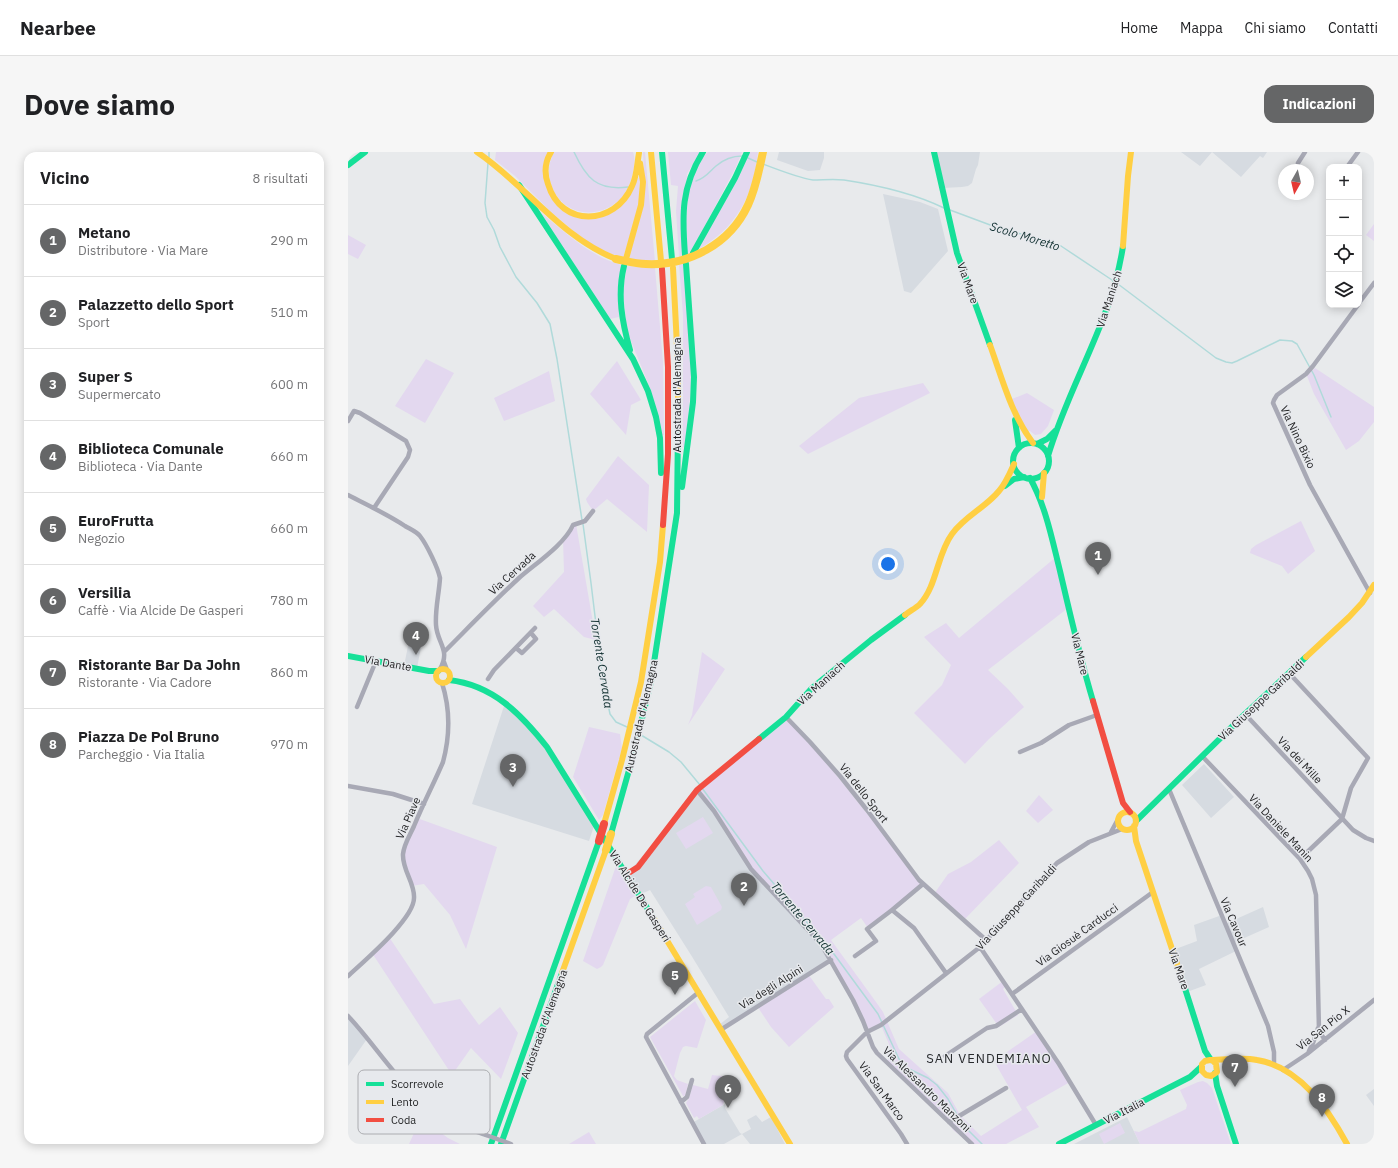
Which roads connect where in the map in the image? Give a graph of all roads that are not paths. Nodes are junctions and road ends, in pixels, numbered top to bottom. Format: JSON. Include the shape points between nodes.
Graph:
{"nodes":[{"id":1,"x":365,"y":152,"type":"edge"},
{"id":2,"x":551,"y":152,"type":"edge"},
{"id":3,"x":651,"y":152,"type":"edge"},
{"id":4,"x":662,"y":152,"type":"edge"},
{"id":5,"x":703,"y":152,"type":"edge"},
{"id":6,"x":747,"y":152,"type":"edge"},
{"id":7,"x":763,"y":152,"type":"edge"},
{"id":8,"x":934,"y":152,"type":"edge"},
{"id":9,"x":1126,"y":152,"type":"edge"},
{"id":10,"x":1131,"y":152,"type":"edge"},
{"id":11,"x":1305,"y":152,"type":"edge"},
{"id":12,"x":1358,"y":152,"type":"edge"},
{"id":13,"x":478,"y":153,"type":"edge"},
{"id":14,"x":639,"y":153,"type":"edge"},
{"id":15,"x":1129,"y":161,"type":"junction"},
{"id":16,"x":1298,"y":163,"type":"dead end"},
{"id":17,"x":1349,"y":164,"type":"edge"},
{"id":18,"x":348,"y":165,"type":"edge"},
{"id":19,"x":519,"y":185,"type":"junction"},
{"id":20,"x":689,"y":258,"type":"junction"},
{"id":21,"x":1374,"y":283,"type":"edge"},
{"id":22,"x":1362,"y":299,"type":"edge"},
{"id":23,"x":1355,"y":308,"type":"edge"},
{"id":24,"x":633,"y":359,"type":"junction"},
{"id":25,"x":1013,"y":410,"type":"junction"},
{"id":26,"x":348,"y":420,"type":"edge"},
{"id":27,"x":1056,"y":430,"type":"junction"},
{"id":28,"x":1035,"y":444,"type":"junction"},
{"id":29,"x":1019,"y":448,"type":"junction"},
{"id":30,"x":1048,"y":456,"type":"junction"},
{"id":31,"x":1014,"y":464,"type":"junction"},
{"id":32,"x":1044,"y":473,"type":"junction"},
{"id":33,"x":1027,"y":477,"type":"junction"},
{"id":34,"x":1003,"y":487,"type":"junction"},
{"id":35,"x":348,"y":495,"type":"edge"},
{"id":36,"x":1042,"y":503,"type":"junction"},
{"id":37,"x":374,"y":508,"type":"junction"},
{"id":38,"x":593,"y":511,"type":"dead end"},
{"id":39,"x":663,"y":511,"type":"junction"},
{"id":40,"x":677,"y":513,"type":"junction"},
{"id":41,"x":1374,"y":586,"type":"edge"},
{"id":42,"x":1370,"y":593,"type":"junction"},
{"id":43,"x":535,"y":628,"type":"dead end"},
{"id":44,"x":530,"y":633,"type":"junction"},
{"id":45,"x":516,"y":648,"type":"junction"},
{"id":46,"x":444,"y":652,"type":"junction"},
{"id":47,"x":348,"y":656,"type":"edge"},
{"id":48,"x":376,"y":661,"type":"junction"},
{"id":49,"x":1289,"y":673,"type":"junction"},
{"id":50,"x":444,"y":674,"type":"junction"},
{"id":51,"x":488,"y":679,"type":"dead end"},
{"id":52,"x":357,"y":707,"type":"dead end"},
{"id":53,"x":1245,"y":714,"type":"junction"},
{"id":54,"x":1097,"y":715,"type":"junction"},
{"id":55,"x":786,"y":717,"type":"junction"},
{"id":56,"x":1020,"y":752,"type":"dead end"},
{"id":57,"x":1202,"y":756,"type":"junction"},
{"id":58,"x":348,"y":786,"type":"edge"},
{"id":59,"x":700,"y":787,"type":"junction"},
{"id":60,"x":1169,"y":789,"type":"junction"},
{"id":61,"x":1122,"y":803,"type":"junction"},
{"id":62,"x":424,"y":804,"type":"junction"},
{"id":63,"x":1119,"y":817,"type":"junction"},
{"id":64,"x":1342,"y":818,"type":"junction"},
{"id":65,"x":1130,"y":822,"type":"junction"},
{"id":66,"x":1111,"y":832,"type":"junction"},
{"id":67,"x":1374,"y":841,"type":"edge"},
{"id":68,"x":1300,"y":859,"type":"junction"},
{"id":69,"x":627,"y":874,"type":"junction"},
{"id":70,"x":923,"y":884,"type":"junction"},
{"id":71,"x":1153,"y":892,"type":"junction"},
{"id":72,"x":892,"y":910,"type":"junction"},
{"id":73,"x":986,"y":940,"type":"junction"},
{"id":74,"x":980,"y":947,"type":"junction"},
{"id":75,"x":855,"y":956,"type":"dead end"},
{"id":76,"x":831,"y":960,"type":"junction"},
{"id":77,"x":946,"y":973,"type":"junction"},
{"id":78,"x":348,"y":976,"type":"edge"},
{"id":79,"x":699,"y":992,"type":"junction"},
{"id":80,"x":1012,"y":994,"type":"junction"},
{"id":81,"x":1374,"y":1000,"type":"edge"},
{"id":82,"x":1022,"y":1009,"type":"junction"},
{"id":83,"x":348,"y":1016,"type":"edge"},
{"id":84,"x":1319,"y":1023,"type":"junction"},
{"id":85,"x":722,"y":1029,"type":"junction"},
{"id":86,"x":867,"y":1032,"type":"junction"},
{"id":87,"x":1317,"y":1034,"type":"junction"},
{"id":88,"x":1325,"y":1040,"type":"junction"},
{"id":89,"x":1320,"y":1044,"type":"junction"},
{"id":90,"x":1307,"y":1054,"type":"junction"},
{"id":91,"x":945,"y":1056,"type":"dead end"},
{"id":92,"x":1230,"y":1060,"type":"junction"},
{"id":93,"x":1207,"y":1062,"type":"junction"},
{"id":94,"x":1274,"y":1064,"type":"junction"},
{"id":95,"x":394,"y":1070,"type":"edge"},
{"id":96,"x":1283,"y":1070,"type":"junction"},
{"id":97,"x":1212,"y":1074,"type":"junction"},
{"id":98,"x":1190,"y":1077,"type":"junction"},
{"id":99,"x":692,"y":1080,"type":"dead end"},
{"id":100,"x":1006,"y":1088,"type":"dead end"},
{"id":101,"x":681,"y":1102,"type":"junction"},
{"id":102,"x":949,"y":1122,"type":"junction"},
{"id":103,"x":1096,"y":1125,"type":"junction"},
{"id":104,"x":483,"y":1134,"type":"edge"},
{"id":105,"x":491,"y":1144,"type":"edge"},
{"id":106,"x":501,"y":1144,"type":"edge"},
{"id":107,"x":511,"y":1144,"type":"edge"},
{"id":108,"x":704,"y":1144,"type":"edge"},
{"id":109,"x":790,"y":1144,"type":"edge"},
{"id":110,"x":907,"y":1144,"type":"edge"},
{"id":111,"x":972,"y":1144,"type":"edge"},
{"id":112,"x":1059,"y":1144,"type":"edge"},
{"id":113,"x":1236,"y":1144,"type":"edge"},
{"id":114,"x":1347,"y":1144,"type":"edge"}],
"edges":[{"from":1,"to":18,"type":"main road"},
{"from":2,"to":14,"type":"main road","via":[[545,172],[550,193],[565,210],[587,218],[611,211],[626,197],[635,180]]},
{"from":3,"to":39,"type":"main road","name":"Autostrada d'Alemagna","via":[[662,265],[668,367],[668,454]]},
{"from":4,"to":40,"type":"main road","name":"Autostrada d'Alemagna","via":[[673,264],[678,366]]},
{"from":5,"to":20,"type":"main road","via":[[691,172],[684,200],[683,227]]},
{"from":6,"to":20,"type":"main road"},
{"from":7,"to":19,"type":"main road","bridge":true,"via":[[754,195],[737,224],[714,246],[701,254],[688,260],[656,266],[630,263],[595,251],[570,234]]},
{"from":8,"to":25,"type":"main road","name":"Via Mare","via":[[957,254]]},
{"from":9,"to":15,"type":"street","name":"Via Maniach"},
{"from":10,"to":15,"type":"main road","name":"Via Maniach"},
{"from":11,"to":16,"type":"street"},
{"from":12,"to":17,"type":"street"},
{"from":13,"to":19,"type":"main road"},
{"from":14,"to":24,"type":"main road","via":[[643,194],[625,262],[620,301],[625,335]]},
{"from":15,"to":27,"type":"main road","name":"Via Maniach","via":[[1124,237],[1114,290]]},
{"from":19,"to":24,"type":"main road"},
{"from":20,"to":40,"type":"main road","via":[[688,281],[694,361],[693,402]]},
{"from":21,"to":22,"type":"street","name":"Via Nino Bixio"},
{"from":23,"to":42,"type":"street","name":"Via Nino Bixio","via":[[1313,366],[1277,396],[1273,406],[1310,485]]},
{"from":24,"to":39,"type":"main road","via":[[648,391],[656,417],[660,438]]},
{"from":25,"to":28,"type":"main road","via":[[1023,430]]},
{"from":25,"to":29,"type":"main road"},
{"from":26,"to":37,"type":"street","via":[[354,411],[360,413],[406,442],[410,450]]},
{"from":27,"to":28,"type":"main road","name":"Via Maniach"},
{"from":27,"to":30,"type":"main road","name":"Via Maniach"},
{"from":28,"to":29,"type":"main road","via":[[1025,444]]},
{"from":28,"to":30,"type":"main road","via":[[1045,450]]},
{"from":29,"to":31,"type":"main road","via":[[1014,455]]},
{"from":30,"to":32,"type":"main road","name":"Via Mare"},
{"from":31,"to":33,"type":"main road","name":"Via Mare","via":[[1018,472]]},
{"from":31,"to":34,"type":"main road","name":"Via Maniach"},
{"from":32,"to":33,"type":"main road","via":[[1038,477]]},
{"from":32,"to":36,"type":"main road","name":"Via Mare"},
{"from":33,"to":34,"type":"main road","name":"Via Maniach","via":[[1014,479]]},
{"from":33,"to":36,"type":"main road","name":"Via Mare"},
{"from":34,"to":55,"type":"main road","name":"Via Maniach","via":[[951,534],[928,592],[920,604],[812,688]]},
{"from":35,"to":37,"type":"street","name":"Via Piave"},
{"from":36,"to":54,"type":"main road","name":"Via Mare"},
{"from":37,"to":46,"type":"street","name":"Via Piave","via":[[397,520],[420,537],[434,561],[440,578],[436,625]]},
{"from":38,"to":46,"type":"street","name":"Via Cervada","via":[[585,521],[576,523],[563,539],[520,577]]},
{"from":39,"to":105,"type":"main road","name":"Autostrada d'Alemagna","bridge":true,"via":[[660,562],[653,608],[641,682],[624,753],[575,911]]},
{"from":40,"to":106,"type":"main road","name":"Autostrada d'Alemagna","bridge":true,"via":[[653,667],[633,756],[606,850]]},
{"from":41,"to":42,"type":"main road","name":"Via Giuseppe Garibaldi"},
{"from":42,"to":49,"type":"main road","name":"Via Giuseppe Garibaldi","via":[[1349,617]]},
{"from":43,"to":44,"type":"street"},
{"from":44,"to":45,"type":"street"},
{"from":44,"to":45,"type":"street","via":[[536,639],[527,649],[522,653]]},
{"from":45,"to":51,"type":"street"},
{"from":46,"to":50,"type":"street","name":"Via Piave"},
{"from":47,"to":48,"type":"main road","name":"Via Dante"},
{"from":48,"to":50,"type":"main road","name":"Via Dante"},
{"from":48,"to":52,"type":"street"},
{"from":49,"to":53,"type":"main road","name":"Via Giuseppe Garibaldi"},
{"from":49,"to":64,"type":"street","via":[[1368,758],[1351,788]]},
{"from":50,"to":62,"type":"street","name":"Via Piave","via":[[448,741],[443,762]]},
{"from":50,"to":69,"type":"main road","name":"Via Alcide De Gasperi","via":[[479,687],[494,696],[512,708],[536,732]]},
{"from":53,"to":57,"type":"main road","name":"Via Giuseppe Garibaldi"},
{"from":53,"to":64,"type":"street","name":"Via dei Mille"},
{"from":54,"to":56,"type":"street","via":[[1069,725]]},
{"from":54,"to":61,"type":"main road","name":"Via Mare"},
{"from":55,"to":59,"type":"main road","name":"Via Maniach"},
{"from":55,"to":70,"type":"street","name":"Via dello Sport","via":[[840,776]]},
{"from":57,"to":60,"type":"main road","name":"Via Giuseppe Garibaldi"},
{"from":57,"to":68,"type":"street","name":"Via Daniele Manin"},
{"from":58,"to":62,"type":"street","via":[[393,794]]},
{"from":59,"to":69,"type":"main road","name":"Via Maniach","via":[[638,867]]},
{"from":59,"to":76,"type":"street","name":"Via Alessandro Manzoni","via":[[751,869],[812,933]]},
{"from":60,"to":65,"type":"main road","name":"Via Giuseppe Garibaldi","via":[[1145,812]]},
{"from":60,"to":94,"type":"street","name":"Via Cavour","via":[[1268,1026]]},
{"from":61,"to":63,"type":"main road","name":"Via Mare"},
{"from":61,"to":65,"type":"main road","name":"Via Mare"},
{"from":62,"to":78,"type":"street","name":"Via Piave","via":[[403,854],[414,898],[410,911],[397,929]]},
{"from":63,"to":65,"type":"main road","name":"Via Mare","via":[[1119,826]]},
{"from":63,"to":65,"type":"main road","via":[[1127,811]]},
{"from":63,"to":66,"type":"street"},
{"from":64,"to":67,"type":"street","name":"Via dei Mille","via":[[1356,833]]},
{"from":64,"to":68,"type":"street"},
{"from":65,"to":66,"type":"street","name":"Via Giuseppe Garibaldi"},
{"from":65,"to":71,"type":"main road","name":"Via Mare"},
{"from":66,"to":73,"type":"street","name":"Via Giuseppe Garibaldi","via":[[1089,842],[1057,863]]},
{"from":68,"to":84,"type":"street","name":"Via Daniele Manin","via":[[1310,875],[1316,895]]},
{"from":69,"to":79,"type":"main road","name":"Via Alcide De Gasperi"},
{"from":70,"to":72,"type":"street"},
{"from":70,"to":73,"type":"street","name":"Via dello Sport"},
{"from":71,"to":80,"type":"street","name":"Via Giosuè Carducci"},
{"from":71,"to":93,"type":"main road","name":"Via Mare","via":[[1198,1026]]},
{"from":72,"to":75,"type":"street","via":[[867,929],[876,941]]},
{"from":72,"to":77,"type":"street","via":[[914,928]]},
{"from":73,"to":74,"type":"street","name":"Via Giuseppe Garibaldi"},
{"from":74,"to":77,"type":"street","name":"Via Giuseppe Garibaldi"},
{"from":74,"to":80,"type":"street"},
{"from":76,"to":85,"type":"street","name":"Via degli Alpini"},
{"from":76,"to":86,"type":"street","name":"Via Alessandro Manzoni"},
{"from":77,"to":86,"type":"street","name":"Via Giuseppe Garibaldi","via":[[879,1026]]},
{"from":79,"to":85,"type":"main road","name":"Via Alcide De Gasperi"},
{"from":79,"to":101,"type":"street","via":[[646,1037]]},
{"from":80,"to":82,"type":"street"},
{"from":81,"to":88,"type":"street","name":"Via San Pio X"},
{"from":82,"to":91,"type":"street","via":[[996,1026],[987,1028]]},
{"from":82,"to":103,"type":"street"},
{"from":83,"to":95,"type":"street","bridge":true},
{"from":84,"to":87,"type":"street","name":"Via Daniele Manin"},
{"from":84,"to":88,"type":"street","name":"Via Daniele Manin"},
{"from":85,"to":109,"type":"main road","name":"Via Alcide De Gasperi"},
{"from":86,"to":102,"type":"street","name":"Via Alessandro Manzoni","via":[[877,1053]]},
{"from":86,"to":110,"type":"street","name":"Via San Marco","via":[[848,1052],[847,1059]]},
{"from":87,"to":89,"type":"street","via":[[1316,1039]]},
{"from":87,"to":90,"type":"street","name":"Via Daniele Manin"},
{"from":88,"to":89,"type":"street","name":"Via San Pio X"},
{"from":89,"to":90,"type":"street","name":"Via San Pio X"},
{"from":90,"to":96,"type":"street","name":"Via San Pio X"},
{"from":92,"to":93,"type":"main road"},
{"from":92,"to":94,"type":"main road","via":[[1249,1059]]},
{"from":92,"to":97,"type":"main road","name":"Via Italia"},
{"from":93,"to":97,"type":"main road","via":[[1216,1064]]},
{"from":93,"to":97,"type":"main road","via":[[1202,1072]]},
{"from":93,"to":98,"type":"main road","name":"Via Italia"},
{"from":94,"to":96,"type":"main road"},
{"from":96,"to":114,"type":"main road","via":[[1318,1100],[1334,1119]]},
{"from":97,"to":98,"type":"main road","name":"Via Italia"},
{"from":97,"to":113,"type":"main road"},
{"from":98,"to":103,"type":"main road","name":"Via Italia"},
{"from":99,"to":101,"type":"street","via":[[687,1097]]},
{"from":100,"to":102,"type":"street"},
{"from":101,"to":108,"type":"street"},
{"from":102,"to":111,"type":"street","name":"Via Alessandro Manzoni"},
{"from":103,"to":112,"type":"main road","name":"Via Italia"},
{"from":104,"to":107,"type":"street","bridge":true}]}
